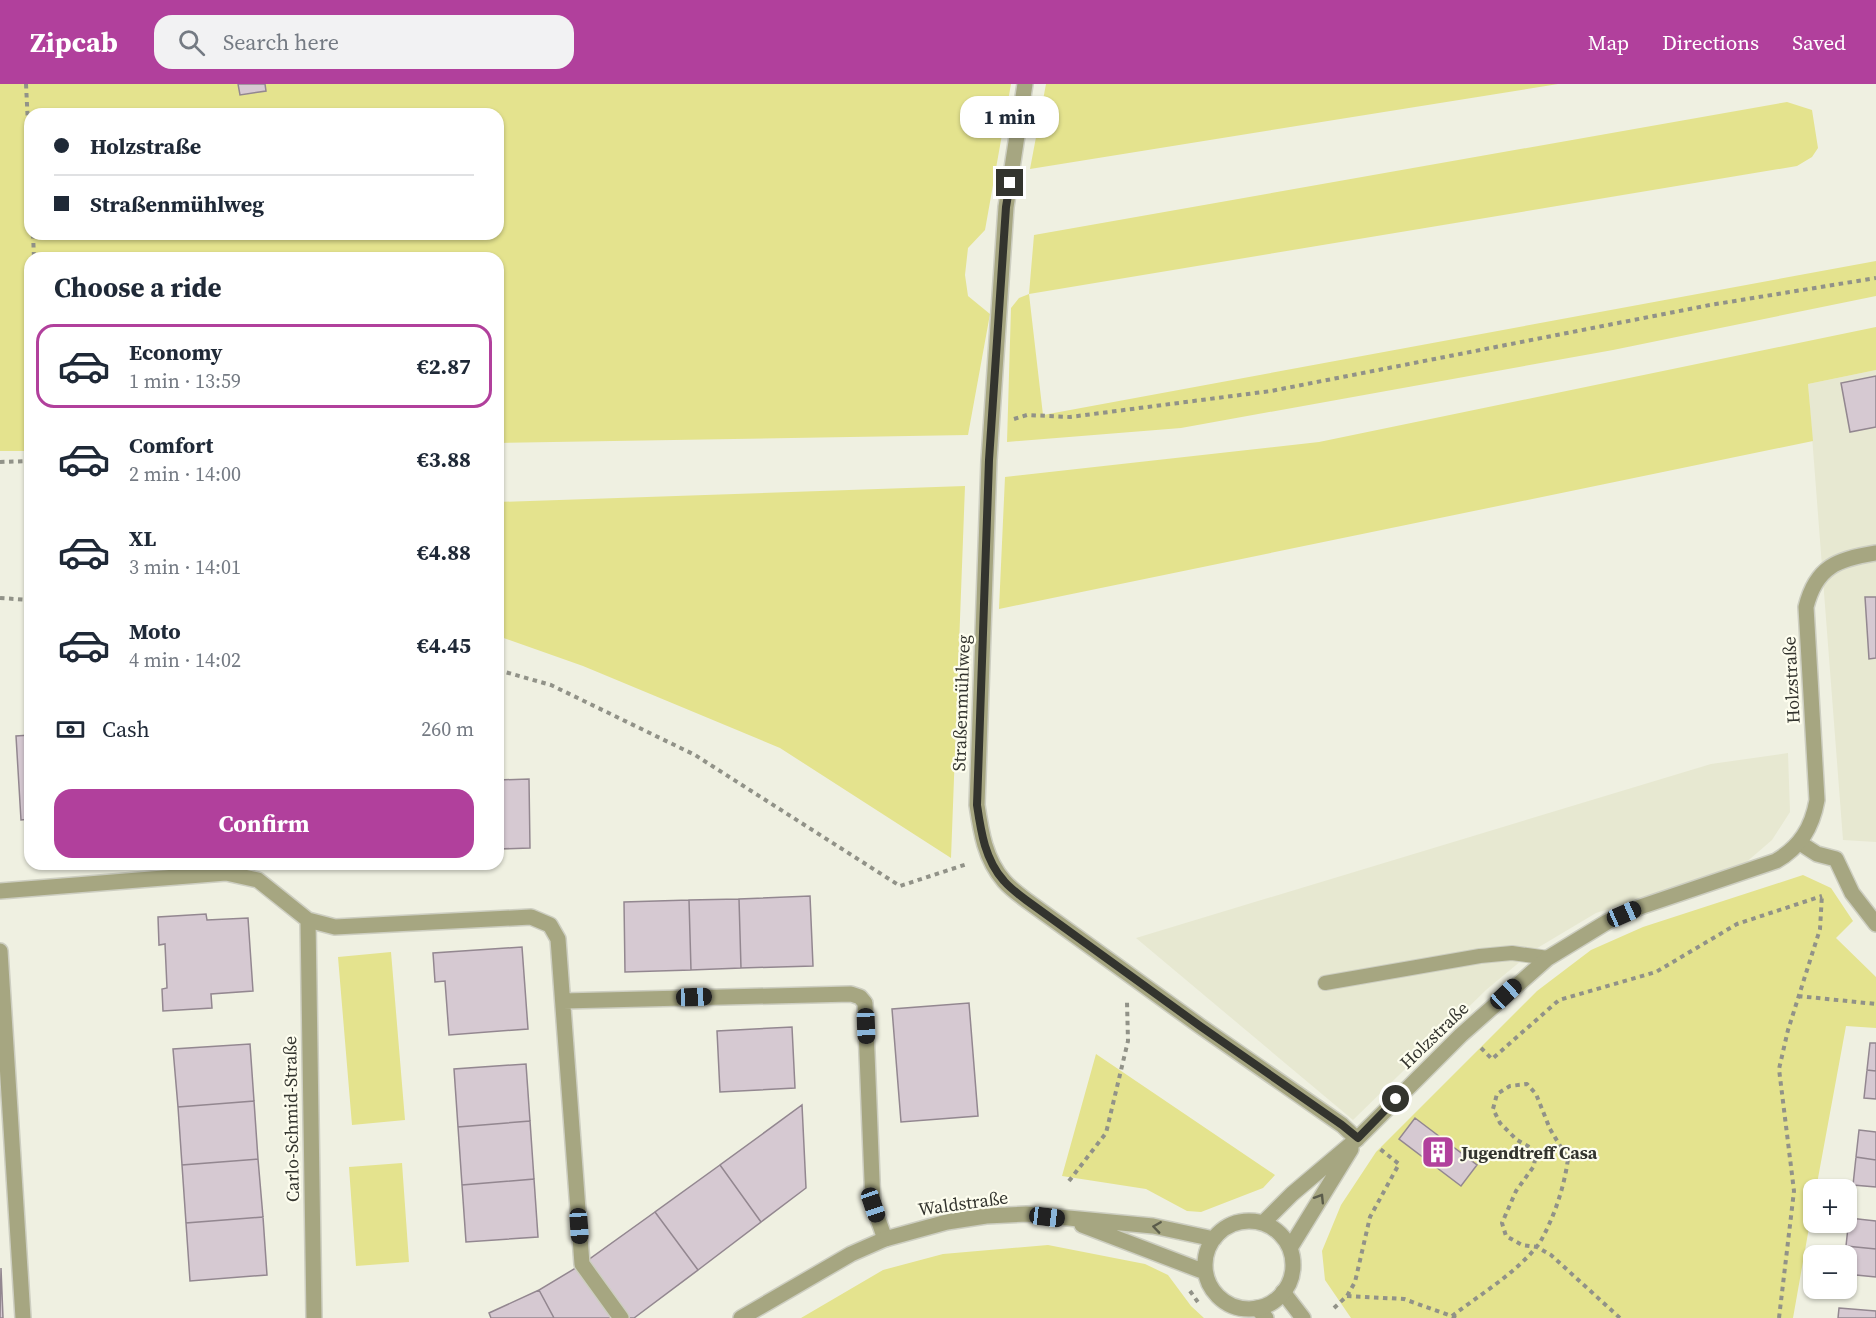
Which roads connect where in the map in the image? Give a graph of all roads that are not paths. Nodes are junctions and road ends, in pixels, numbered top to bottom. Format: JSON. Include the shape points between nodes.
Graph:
{"nodes":[{"id":1,"x":1025,"y":84,"type":"edge"},
{"id":2,"x":1876,"y":553,"type":"edge"},
{"id":3,"x":1800,"y":843,"type":"junction"},
{"id":4,"x":0,"y":891,"type":"edge"},
{"id":5,"x":308,"y":920,"type":"junction"},
{"id":6,"x":1876,"y":924,"type":"edge"},
{"id":7,"x":0,"y":951,"type":"edge"},
{"id":8,"x":1548,"y":958,"type":"junction"},
{"id":9,"x":1325,"y":983,"type":"dead end"},
{"id":10,"x":563,"y":1001,"type":"junction"},
{"id":11,"x":5,"y":1113,"type":"edge"},
{"id":12,"x":1358,"y":1138,"type":"junction"},
{"id":13,"x":1068,"y":1219,"type":"junction"},
{"id":14,"x":1263,"y":1223,"type":"junction"},
{"id":15,"x":885,"y":1239,"type":"junction"},
{"id":16,"x":1214,"y":1239,"type":"junction"},
{"id":17,"x":1290,"y":1248,"type":"junction"},
{"id":18,"x":1205,"y":1272,"type":"junction"},
{"id":19,"x":1283,"y":1292,"type":"junction"},
{"id":20,"x":1262,"y":1313,"type":"edge"},
{"id":21,"x":23,"y":1318,"type":"edge"},
{"id":22,"x":314,"y":1318,"type":"edge"},
{"id":23,"x":621,"y":1318,"type":"edge"},
{"id":24,"x":741,"y":1318,"type":"edge"},
{"id":25,"x":1303,"y":1318,"type":"edge"}],
"edges":[{"from":1,"to":12,"type":"street","name":"Straßenmühlweg","via":[[1006,207],[989,460],[977,805],[988,857],[1004,881],[1026,900]]},
{"from":2,"to":3,"type":"street","name":"Holzstraße","via":[[1839,561],[1827,568],[1818,578],[1806,607],[1817,800],[1814,816]]},
{"from":3,"to":6,"type":"street","via":[[1831,858]]},
{"from":3,"to":8,"type":"street","name":"Holzstraße","via":[[1776,861],[1607,922]]},
{"from":4,"to":5,"type":"street","via":[[226,873],[258,880]]},
{"from":5,"to":10,"type":"street","via":[[335,927],[531,916],[550,925],[558,939]]},
{"from":5,"to":22,"type":"street","name":"Carlo-Schmid-Straße"},
{"from":7,"to":11,"type":"street"},
{"from":8,"to":9,"type":"lane","via":[[1512,953],[1480,956]]},
{"from":8,"to":12,"type":"street","name":"Holzstraße","via":[[1461,1035]]},
{"from":10,"to":15,"type":"street","via":[[851,994],[860,997],[865,1004],[873,1205]]},
{"from":10,"to":23,"type":"street","via":[[582,1264]]},
{"from":11,"to":21,"type":"street"},
{"from":12,"to":14,"type":"street","name":"Holzstraße"},
{"from":17,"to":12,"type":"street","name":"Holzstraße","one_way":true},
{"from":13,"to":15,"type":"street","name":"Waldstraße","via":[[1026,1214],[986,1216]]},
{"from":16,"to":13,"type":"street","name":"Waldstraße","one_way":true,"via":[[1153,1226]]},
{"from":13,"to":18,"type":"street","name":"Waldstraße"},
{"from":14,"to":16,"type":"street","via":[[1236,1223]]},
{"from":14,"to":17,"type":"street","via":[[1283,1237]]},
{"from":15,"to":24,"type":"street","name":"Waldstraße","via":[[827,1266]]},
{"from":16,"to":18,"type":"street","via":[[1208,1249]]},
{"from":17,"to":19,"type":"street","via":[[1292,1271]]},
{"from":18,"to":20,"type":"street","via":[[1220,1298]]},
{"from":19,"to":20,"type":"street"},
{"from":19,"to":25,"type":"street"}]}
